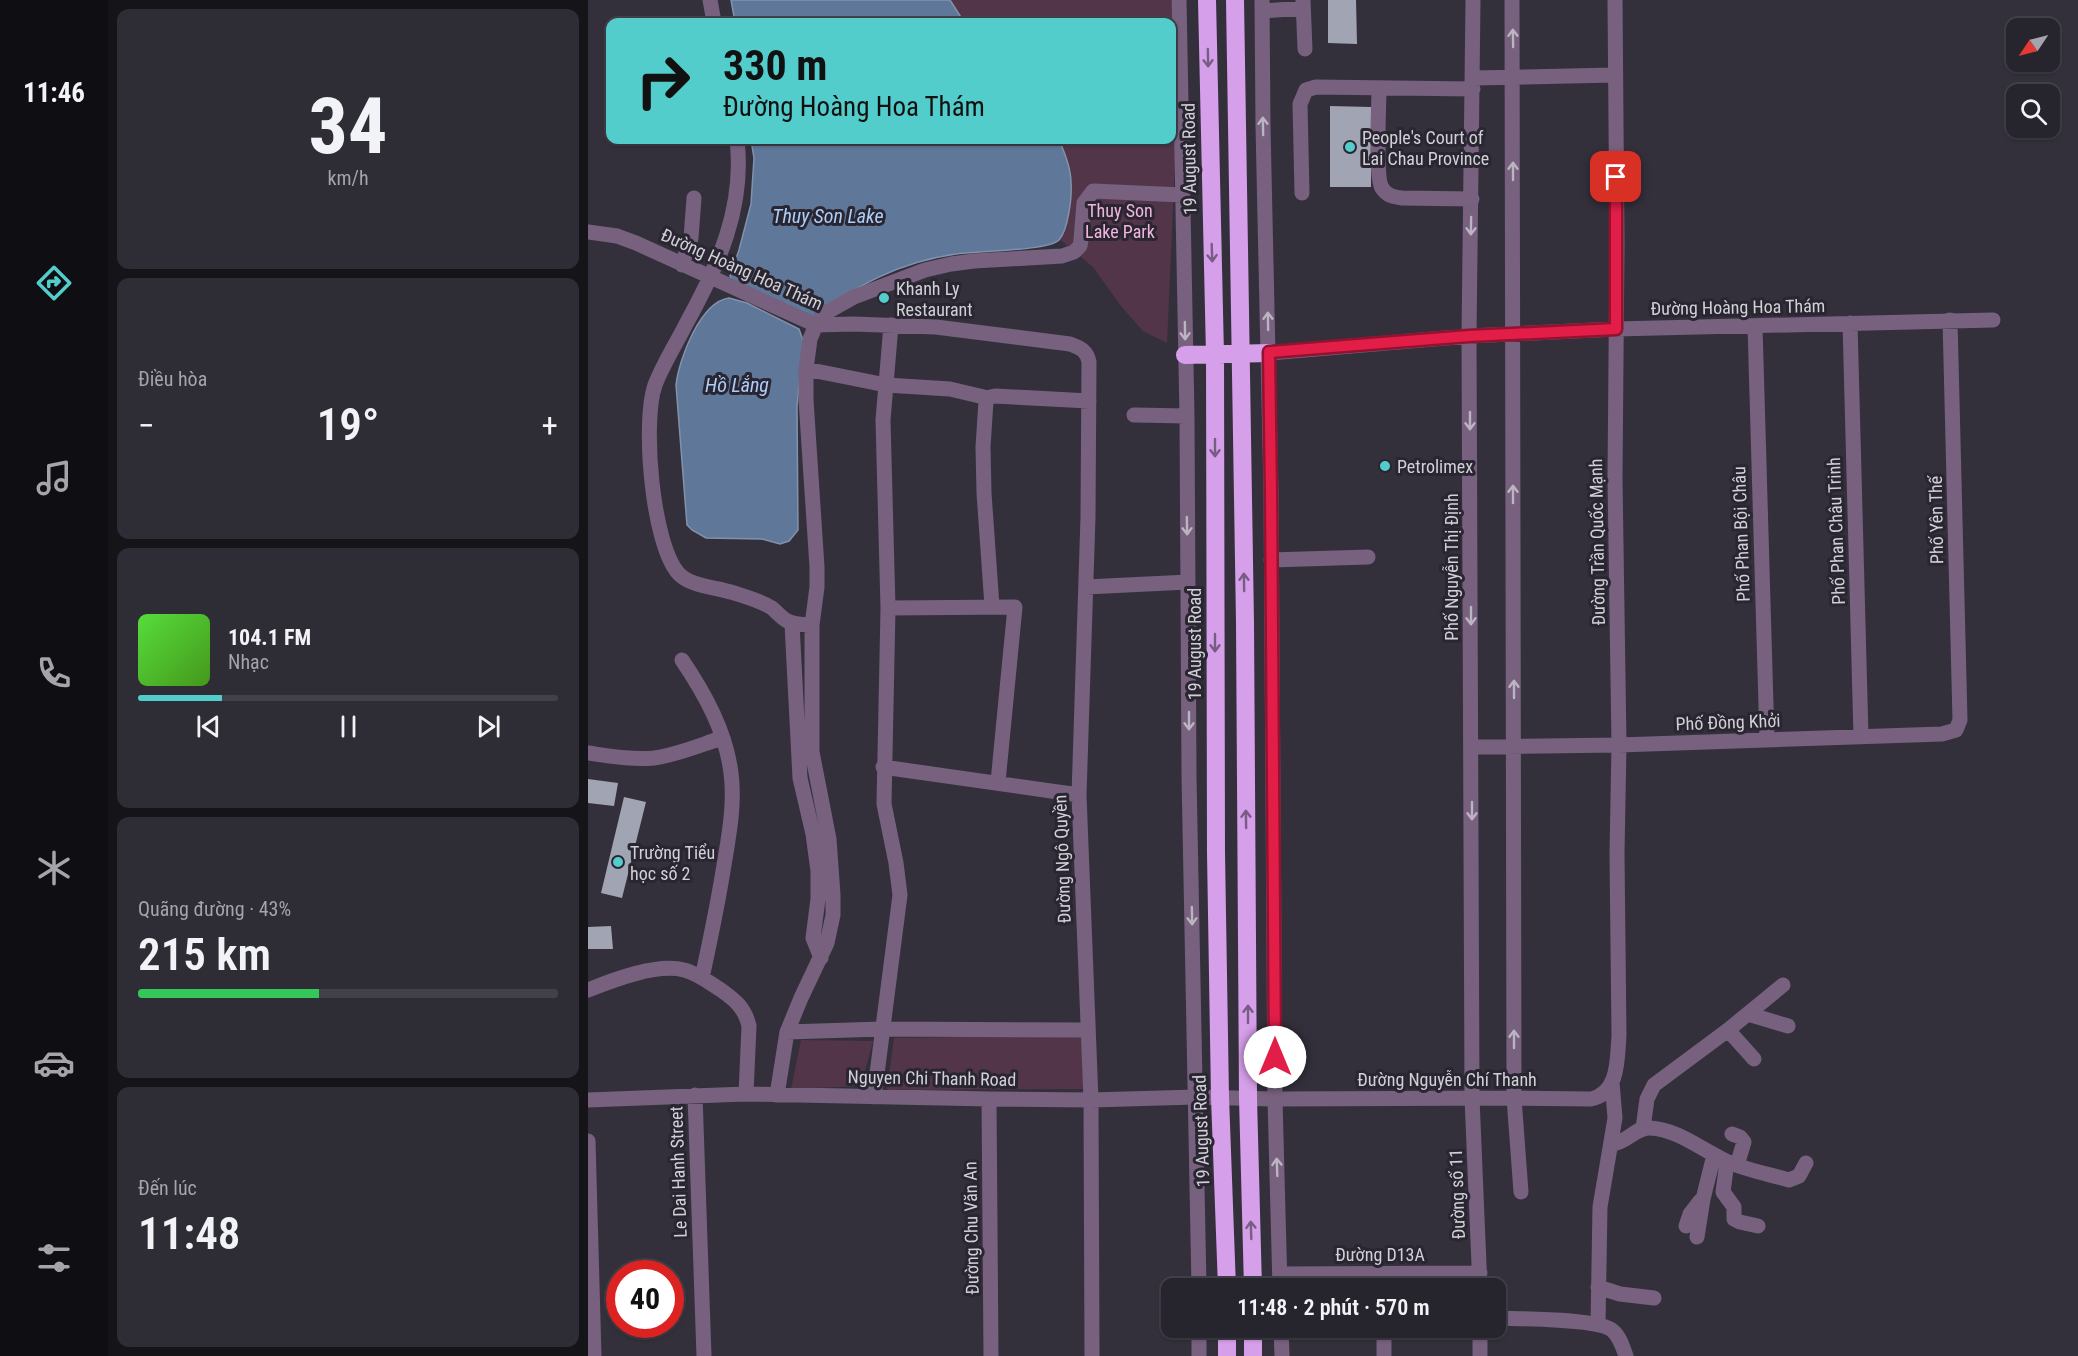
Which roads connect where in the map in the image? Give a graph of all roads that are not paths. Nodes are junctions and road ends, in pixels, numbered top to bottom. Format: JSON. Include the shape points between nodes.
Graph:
{"nodes":[{"id":1,"x":710,"y":0,"type":"edge"},
{"id":2,"x":1179,"y":0,"type":"edge"},
{"id":3,"x":1207,"y":0,"type":"edge"},
{"id":4,"x":1234,"y":0,"type":"edge"},
{"id":5,"x":1473,"y":0,"type":"edge"},
{"id":6,"x":1512,"y":0,"type":"edge"},
{"id":7,"x":1615,"y":0,"type":"edge"},
{"id":8,"x":1303,"y":4,"type":"edge"},
{"id":9,"x":1262,"y":5,"type":"edge"},
{"id":10,"x":713,"y":18,"type":"edge"},
{"id":11,"x":1305,"y":49,"type":"dead end"},
{"id":12,"x":1615,"y":75,"type":"junction"},
{"id":13,"x":1513,"y":76,"type":"junction"},
{"id":14,"x":1473,"y":83,"type":"junction"},
{"id":15,"x":1379,"y":89,"type":"junction"},
{"id":16,"x":737,"y":144,"type":"edge"},
{"id":17,"x":1302,"y":193,"type":"dead end"},
{"id":18,"x":1182,"y":195,"type":"junction"},
{"id":19,"x":694,"y":198,"type":"dead end"},
{"id":20,"x":1472,"y":199,"type":"junction"},
{"id":21,"x":588,"y":232,"type":"edge"},
{"id":22,"x":682,"y":265,"type":"junction"},
{"id":23,"x":712,"y":278,"type":"junction"},
{"id":24,"x":1950,"y":320,"type":"junction"},
{"id":25,"x":1993,"y":320,"type":"dead end"},
{"id":26,"x":1850,"y":323,"type":"junction"},
{"id":27,"x":816,"y":325,"type":"junction"},
{"id":28,"x":891,"y":326,"type":"junction"},
{"id":29,"x":1755,"y":326,"type":"junction"},
{"id":30,"x":1616,"y":329,"type":"junction"},
{"id":31,"x":1512,"y":334,"type":"junction"},
{"id":32,"x":1469,"y":336,"type":"junction"},
{"id":33,"x":1269,"y":352,"type":"junction"},
{"id":34,"x":1241,"y":354,"type":"junction"},
{"id":35,"x":1185,"y":355,"type":"junction"},
{"id":36,"x":1215,"y":355,"type":"junction"},
{"id":37,"x":1089,"y":362,"type":"joint"},
{"id":38,"x":806,"y":369,"type":"junction"},
{"id":39,"x":886,"y":385,"type":"junction"},
{"id":40,"x":988,"y":398,"type":"junction"},
{"id":41,"x":1089,"y":401,"type":"junction"},
{"id":42,"x":1134,"y":415,"type":"dead end"},
{"id":43,"x":1187,"y":416,"type":"junction"},
{"id":44,"x":1368,"y":556,"type":"dead end"},
{"id":45,"x":1271,"y":560,"type":"junction"},
{"id":46,"x":1188,"y":582,"type":"junction"},
{"id":47,"x":1086,"y":587,"type":"junction"},
{"id":48,"x":992,"y":606,"type":"junction"},
{"id":49,"x":888,"y":608,"type":"junction"},
{"id":50,"x":792,"y":624,"type":"junction"},
{"id":51,"x":812,"y":625,"type":"junction"},
{"id":52,"x":682,"y":660,"type":"dead end"},
{"id":53,"x":1942,"y":734,"type":"joint"},
{"id":54,"x":1861,"y":737,"type":"junction"},
{"id":55,"x":722,"y":738,"type":"junction"},
{"id":56,"x":1767,"y":740,"type":"junction"},
{"id":57,"x":1619,"y":745,"type":"junction"},
{"id":58,"x":1472,"y":747,"type":"junction"},
{"id":59,"x":1515,"y":747,"type":"junction"},
{"id":60,"x":588,"y":753,"type":"edge"},
{"id":61,"x":883,"y":766,"type":"junction"},
{"id":62,"x":998,"y":782,"type":"junction"},
{"id":63,"x":1079,"y":795,"type":"junction"},
{"id":64,"x":821,"y":958,"type":"junction"},
{"id":65,"x":702,"y":978,"type":"junction"},
{"id":66,"x":1783,"y":985,"type":"dead end"},
{"id":67,"x":588,"y":990,"type":"edge"},
{"id":68,"x":1748,"y":1014,"type":"junction"},
{"id":69,"x":1788,"y":1026,"type":"dead end"},
{"id":70,"x":882,"y":1029,"type":"junction"},
{"id":71,"x":1088,"y":1030,"type":"junction"},
{"id":72,"x":1728,"y":1030,"type":"junction"},
{"id":73,"x":787,"y":1032,"type":"junction"},
{"id":74,"x":1754,"y":1059,"type":"dead end"},
{"id":75,"x":1612,"y":1082,"type":"junction"},
{"id":76,"x":746,"y":1094,"type":"junction"},
{"id":77,"x":695,"y":1095,"type":"junction"},
{"id":78,"x":777,"y":1095,"type":"junction"},
{"id":79,"x":874,"y":1096,"type":"junction"},
{"id":80,"x":1196,"y":1097,"type":"junction"},
{"id":81,"x":1220,"y":1097,"type":"junction"},
{"id":82,"x":1248,"y":1098,"type":"junction"},
{"id":83,"x":1472,"y":1098,"type":"junction"},
{"id":84,"x":1514,"y":1098,"type":"junction"},
{"id":85,"x":989,"y":1099,"type":"junction"},
{"id":86,"x":1275,"y":1099,"type":"junction"},
{"id":87,"x":588,"y":1100,"type":"edge"},
{"id":88,"x":1092,"y":1100,"type":"junction"},
{"id":89,"x":1643,"y":1128,"type":"junction"},
{"id":90,"x":1732,"y":1134,"type":"dead end"},
{"id":91,"x":588,"y":1141,"type":"edge"},
{"id":92,"x":1612,"y":1144,"type":"junction"},
{"id":93,"x":1726,"y":1161,"type":"junction"},
{"id":94,"x":1806,"y":1163,"type":"dead end"},
{"id":95,"x":1521,"y":1192,"type":"dead end"},
{"id":96,"x":1703,"y":1199,"type":"junction"},
{"id":97,"x":1686,"y":1226,"type":"dead end"},
{"id":98,"x":1758,"y":1226,"type":"dead end"},
{"id":99,"x":1697,"y":1237,"type":"dead end"},
{"id":100,"x":1199,"y":1278,"type":"edge"},
{"id":101,"x":1227,"y":1278,"type":"edge"},
{"id":102,"x":1253,"y":1278,"type":"edge"},
{"id":103,"x":1280,"y":1278,"type":"edge"},
{"id":104,"x":1480,"y":1278,"type":"edge"},
{"id":105,"x":1598,"y":1287,"type":"junction"},
{"id":106,"x":1654,"y":1298,"type":"dead end"},
{"id":107,"x":1506,"y":1319,"type":"edge"},
{"id":108,"x":1598,"y":1324,"type":"junction"},
{"id":109,"x":1199,"y":1338,"type":"edge"},
{"id":110,"x":1227,"y":1338,"type":"edge"},
{"id":111,"x":1253,"y":1338,"type":"edge"},
{"id":112,"x":1281,"y":1338,"type":"edge"},
{"id":113,"x":1384,"y":1338,"type":"edge"},
{"id":114,"x":1480,"y":1338,"type":"edge"},
{"id":115,"x":594,"y":1356,"type":"edge"},
{"id":116,"x":704,"y":1356,"type":"edge"},
{"id":117,"x":991,"y":1356,"type":"edge"},
{"id":118,"x":1092,"y":1356,"type":"edge"},
{"id":119,"x":1199,"y":1356,"type":"edge"},
{"id":120,"x":1227,"y":1356,"type":"edge"},
{"id":121,"x":1253,"y":1356,"type":"edge"},
{"id":122,"x":1282,"y":1356,"type":"edge"},
{"id":123,"x":1384,"y":1356,"type":"edge"},
{"id":124,"x":1480,"y":1356,"type":"edge"},
{"id":125,"x":1626,"y":1356,"type":"edge"}],
"edges":[{"from":1,"to":10,"type":"street"},
{"from":2,"to":18,"type":"street","name":"19 August Road"},
{"from":3,"to":36,"type":"highway","name":"19 August Road","one_way":true},
{"from":4,"to":34,"type":"highway"},
{"from":5,"to":14,"type":"street","name":"Phố Nguyễn Thị Định"},
{"from":13,"to":6,"type":"street","one_way":true},
{"from":7,"to":12,"type":"street","name":"Đường Trần Quốc Mạnh"},
{"from":8,"to":9,"type":"street"},
{"from":8,"to":11,"type":"street"},
{"from":33,"to":9,"type":"street","one_way":true},
{"from":12,"to":13,"type":"street"},
{"from":12,"to":30,"type":"street","name":"Đường Trần Quốc Mạnh"},
{"from":13,"to":14,"type":"street"},
{"from":31,"to":13,"type":"street","one_way":true},
{"from":14,"to":15,"type":"street"},
{"from":14,"to":20,"type":"street","name":"Phố Nguyễn Thị Định"},
{"from":15,"to":17,"type":"street","via":[[1316,87],[1303,93]]},
{"from":15,"to":20,"type":"street","via":[[1379,180],[1386,194],[1402,198]]},
{"from":16,"to":23,"type":"street","via":[[738,190]]},
{"from":18,"to":27,"type":"street","via":[[1094,191],[1084,203],[1080,246],[1074,252],[925,270],[848,300],[829,311]]},
{"from":18,"to":35,"type":"street","name":"19 August Road","one_way":true},
{"from":19,"to":22,"type":"street","via":[[691,238]]},
{"from":20,"to":32,"type":"street","name":"Phố Nguyễn Thị Định","one_way":true},
{"from":21,"to":22,"type":"street","name":"Đường Hoàng Hoa Thám","via":[[627,239]]},
{"from":22,"to":23,"type":"street","name":"Đường Hoàng Hoa Thám"},
{"from":23,"to":27,"type":"street","name":"Đường Hoàng Hoa Thám"},
{"from":23,"to":50,"type":"street","via":[[655,384],[649,408],[649,459],[667,555],[688,581],[762,603]]},
{"from":24,"to":25,"type":"street","name":"Đường Hoàng Hoa Thám"},
{"from":24,"to":26,"type":"street","name":"Đường Hoàng Hoa Thám"},
{"from":24,"to":53,"type":"street","name":"Phố Yên Thế","via":[[1960,720],[1956,730]]},
{"from":26,"to":29,"type":"street","name":"Đường Hoàng Hoa Thám"},
{"from":26,"to":54,"type":"street","name":"Phố Phan Châu Trinh"},
{"from":27,"to":28,"type":"street","name":"Đường Hoàng Hoa Thám"},
{"from":27,"to":38,"type":"street"},
{"from":28,"to":37,"type":"street","name":"Đường Hoàng Hoa Thám","via":[[936,327],[1070,344],[1085,351]]},
{"from":28,"to":39,"type":"street"},
{"from":29,"to":30,"type":"street","name":"Đường Hoàng Hoa Thám"},
{"from":29,"to":56,"type":"street","name":"Phố Phan Bội Châu"},
{"from":30,"to":31,"type":"street","name":"Đường Hoàng Hoa Thám"},
{"from":30,"to":57,"type":"street","name":"Đường Trần Quốc Mạnh"},
{"from":31,"to":32,"type":"street","name":"Đường Hoàng Hoa Thám"},
{"from":59,"to":31,"type":"street","one_way":true},
{"from":32,"to":33,"type":"street","name":"Đường Hoàng Hoa Thám"},
{"from":32,"to":58,"type":"street","name":"Phố Nguyễn Thị Định","one_way":true},
{"from":33,"to":34,"type":"highway"},
{"from":33,"to":45,"type":"street"},
{"from":34,"to":36,"type":"highway"},
{"from":82,"to":34,"type":"highway","one_way":true},
{"from":35,"to":36,"type":"highway"},
{"from":35,"to":43,"type":"street","name":"19 August Road"},
{"from":36,"to":81,"type":"highway","name":"19 August Road","one_way":true},
{"from":37,"to":41,"type":"street","name":"Đường Ngô Quyền"},
{"from":38,"to":39,"type":"street"},
{"from":38,"to":51,"type":"street","via":[[817,567]]},
{"from":39,"to":40,"type":"street","via":[[950,389]]},
{"from":39,"to":49,"type":"street","via":[[883,460]]},
{"from":40,"to":41,"type":"street"},
{"from":40,"to":48,"type":"street","via":[[983,447]]},
{"from":41,"to":47,"type":"street","name":"Đường Ngô Quyền"},
{"from":42,"to":43,"type":"street"},
{"from":43,"to":46,"type":"street","name":"19 August Road","one_way":true},
{"from":44,"to":45,"type":"street"},
{"from":45,"to":86,"type":"street"},
{"from":46,"to":47,"type":"street"},
{"from":46,"to":80,"type":"street","name":"19 August Road","one_way":true},
{"from":47,"to":63,"type":"street","name":"Đường Ngô Quyền"},
{"from":48,"to":49,"type":"street"},
{"from":48,"to":62,"type":"street","via":[[1015,607]]},
{"from":49,"to":61,"type":"street"},
{"from":50,"to":51,"type":"street"},
{"from":50,"to":64,"type":"street","via":[[800,778],[818,871],[813,938]]},
{"from":51,"to":64,"type":"street","via":[[812,752],[829,839],[833,895],[831,930]]},
{"from":52,"to":55,"type":"street","via":[[705,698]]},
{"from":53,"to":54,"type":"street","name":"Phố Đồng Khởi"},
{"from":54,"to":56,"type":"street","name":"Phố Đồng Khởi"},
{"from":55,"to":60,"type":"street","via":[[654,758]]},
{"from":55,"to":65,"type":"street","via":[[731,772],[732,810]]},
{"from":56,"to":57,"type":"street","name":"Phố Đồng Khởi"},
{"from":57,"to":59,"type":"street","name":"Phố Đồng Khởi"},
{"from":57,"to":75,"type":"street","name":"Đường Trần Quốc Mạnh","via":[[1619,1036]]},
{"from":58,"to":59,"type":"street","name":"Phố Đồng Khởi"},
{"from":58,"to":83,"type":"street","name":"Phố Nguyễn Thị Định","one_way":true},
{"from":84,"to":59,"type":"street","one_way":true},
{"from":61,"to":62,"type":"street"},
{"from":61,"to":70,"type":"street","via":[[884,804],[900,895]]},
{"from":62,"to":63,"type":"street"},
{"from":63,"to":71,"type":"street","name":"Đường Ngô Quyền"},
{"from":64,"to":73,"type":"street"},
{"from":65,"to":67,"type":"street","via":[[687,970],[665,969]]},
{"from":65,"to":76,"type":"street","via":[[734,1000],[747,1017]]},
{"from":66,"to":68,"type":"street"},
{"from":68,"to":69,"type":"street"},
{"from":68,"to":72,"type":"street"},
{"from":70,"to":71,"type":"street"},
{"from":70,"to":73,"type":"street"},
{"from":70,"to":79,"type":"street"},
{"from":71,"to":88,"type":"street","name":"Đường Ngô Quyền"},
{"from":72,"to":74,"type":"street"},
{"from":72,"to":89,"type":"street","via":[[1654,1085],[1647,1099]]},
{"from":73,"to":78,"type":"street"},
{"from":75,"to":84,"type":"street","name":"Đường Nguyễn Chí Thanh","via":[[1600,1097],[1590,1099]]},
{"from":75,"to":92,"type":"street","name":"Đường Trần Quốc Mạnh"},
{"from":76,"to":77,"type":"street","name":"Nguyen Chi Thanh Road"},
{"from":76,"to":78,"type":"street","name":"Nguyen Chi Thanh Road"},
{"from":77,"to":87,"type":"street","name":"Nguyen Chi Thanh Road"},
{"from":77,"to":116,"type":"street","name":"Le Dai Hanh Street"},
{"from":78,"to":79,"type":"street","name":"Nguyen Chi Thanh Road"},
{"from":79,"to":85,"type":"street","name":"Nguyen Chi Thanh Road"},
{"from":80,"to":81,"type":"street","name":"Nguyen Chi Thanh Road"},
{"from":80,"to":88,"type":"street","name":"Nguyen Chi Thanh Road"},
{"from":80,"to":100,"type":"street","name":"19 August Road"},
{"from":81,"to":82,"type":"street","name":"Nguyen Chi Thanh Road"},
{"from":81,"to":101,"type":"highway","name":"19 August Road"},
{"from":82,"to":86,"type":"street","name":"Nguyen Chi Thanh Road"},
{"from":102,"to":82,"type":"highway","one_way":true},
{"from":83,"to":84,"type":"street","name":"Đường Nguyễn Chí Thanh"},
{"from":83,"to":86,"type":"street","name":"Đường Nguyễn Chí Thanh"},
{"from":83,"to":104,"type":"street","name":"Đường số 11"},
{"from":84,"to":95,"type":"street"},
{"from":85,"to":88,"type":"street","name":"Nguyen Chi Thanh Road"},
{"from":85,"to":117,"type":"street","name":"Đường Chu Văn An"},
{"from":103,"to":86,"type":"street","one_way":true},
{"from":88,"to":118,"type":"street","name":"Đường Ngô Quyền"},
{"from":89,"to":92,"type":"street"},
{"from":89,"to":93,"type":"street","via":[[1668,1133]]},
{"from":90,"to":93,"type":"street","via":[[1744,1142]]},
{"from":91,"to":115,"type":"street"},
{"from":92,"to":105,"type":"street","name":"Đường Trần Quốc Mạnh","via":[[1600,1206]]},
{"from":93,"to":94,"type":"street","via":[[1789,1180],[1799,1176]]},
{"from":93,"to":96,"type":"street"},
{"from":93,"to":98,"type":"street","via":[[1723,1192],[1734,1207],[1734,1219]]},
{"from":96,"to":97,"type":"street","via":[[1690,1214]]},
{"from":96,"to":99,"type":"street"},
{"from":105,"to":106,"type":"street"},
{"from":105,"to":108,"type":"street","name":"Đường Trần Quốc Mạnh"},
{"from":107,"to":108,"type":"street"},
{"from":108,"to":125,"type":"street","via":[[1613,1330]]},
{"from":109,"to":119,"type":"street"},
{"from":110,"to":120,"type":"highway"},
{"from":111,"to":121,"type":"highway"},
{"from":112,"to":122,"type":"street"},
{"from":113,"to":123,"type":"street"},
{"from":114,"to":124,"type":"street"}]}
